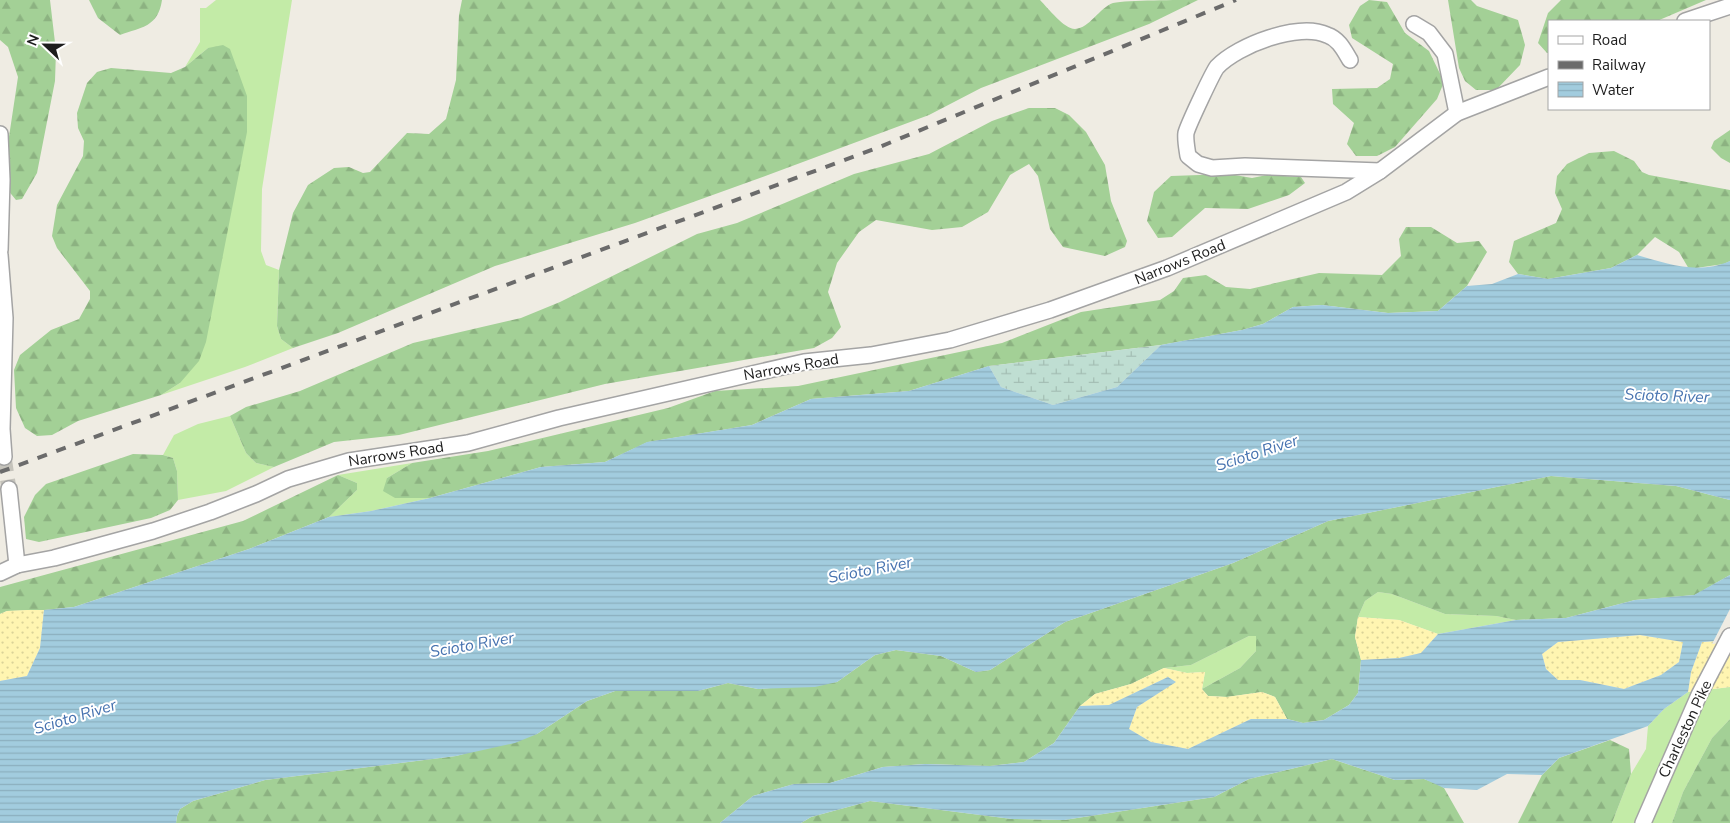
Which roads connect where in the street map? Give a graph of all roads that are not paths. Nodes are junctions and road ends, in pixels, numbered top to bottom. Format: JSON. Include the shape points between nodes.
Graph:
{"nodes":[{"id":1,"x":1730,"y":6,"type":"edge"},
{"id":2,"x":1687,"y":20,"type":"edge"},
{"id":3,"x":1414,"y":24,"type":"dead end"},
{"id":4,"x":1350,"y":60,"type":"dead end"},
{"id":5,"x":1548,"y":77,"type":"edge"},
{"id":6,"x":1457,"y":114,"type":"junction"},
{"id":7,"x":0,"y":134,"type":"edge"},
{"id":8,"x":1380,"y":171,"type":"junction"},
{"id":9,"x":0,"y":250,"type":"edge"},
{"id":10,"x":0,"y":255,"type":"edge"},
{"id":11,"x":4,"y":457,"type":"dead end"},
{"id":12,"x":8,"y":488,"type":"tunnel mouth"},
{"id":13,"x":16,"y":565,"type":"junction"},
{"id":14,"x":0,"y":572,"type":"edge"},
{"id":15,"x":1730,"y":636,"type":"edge"},
{"id":16,"x":1643,"y":823,"type":"edge"}],
"edges":[{"from":1,"to":2,"type":"street"},
{"from":3,"to":6,"type":"street","via":[[1429,33],[1445,54]]},
{"from":4,"to":8,"type":"street","via":[[1340,44],[1327,34],[1314,32],[1292,32],[1247,45],[1216,69],[1186,134],[1188,156],[1198,164],[1212,168],[1245,166]]},
{"from":5,"to":6,"type":"street","name":"Narrows Road"},
{"from":6,"to":8,"type":"street","name":"Narrows Road"},
{"from":7,"to":9,"type":"street"},
{"from":8,"to":13,"type":"street","name":"Narrows Road","via":[[1346,192],[1167,268],[1050,310],[950,340],[871,355],[804,362],[559,418],[468,443],[349,461],[288,479],[210,512],[153,531]]},
{"from":10,"to":11,"type":"street","via":[[5,318]]},
{"from":12,"to":13,"type":"street"},
{"from":13,"to":14,"type":"street","name":"Narrows Road"},
{"from":15,"to":16,"type":"street","name":"Charleston Pike","via":[[1699,696]]}]}
